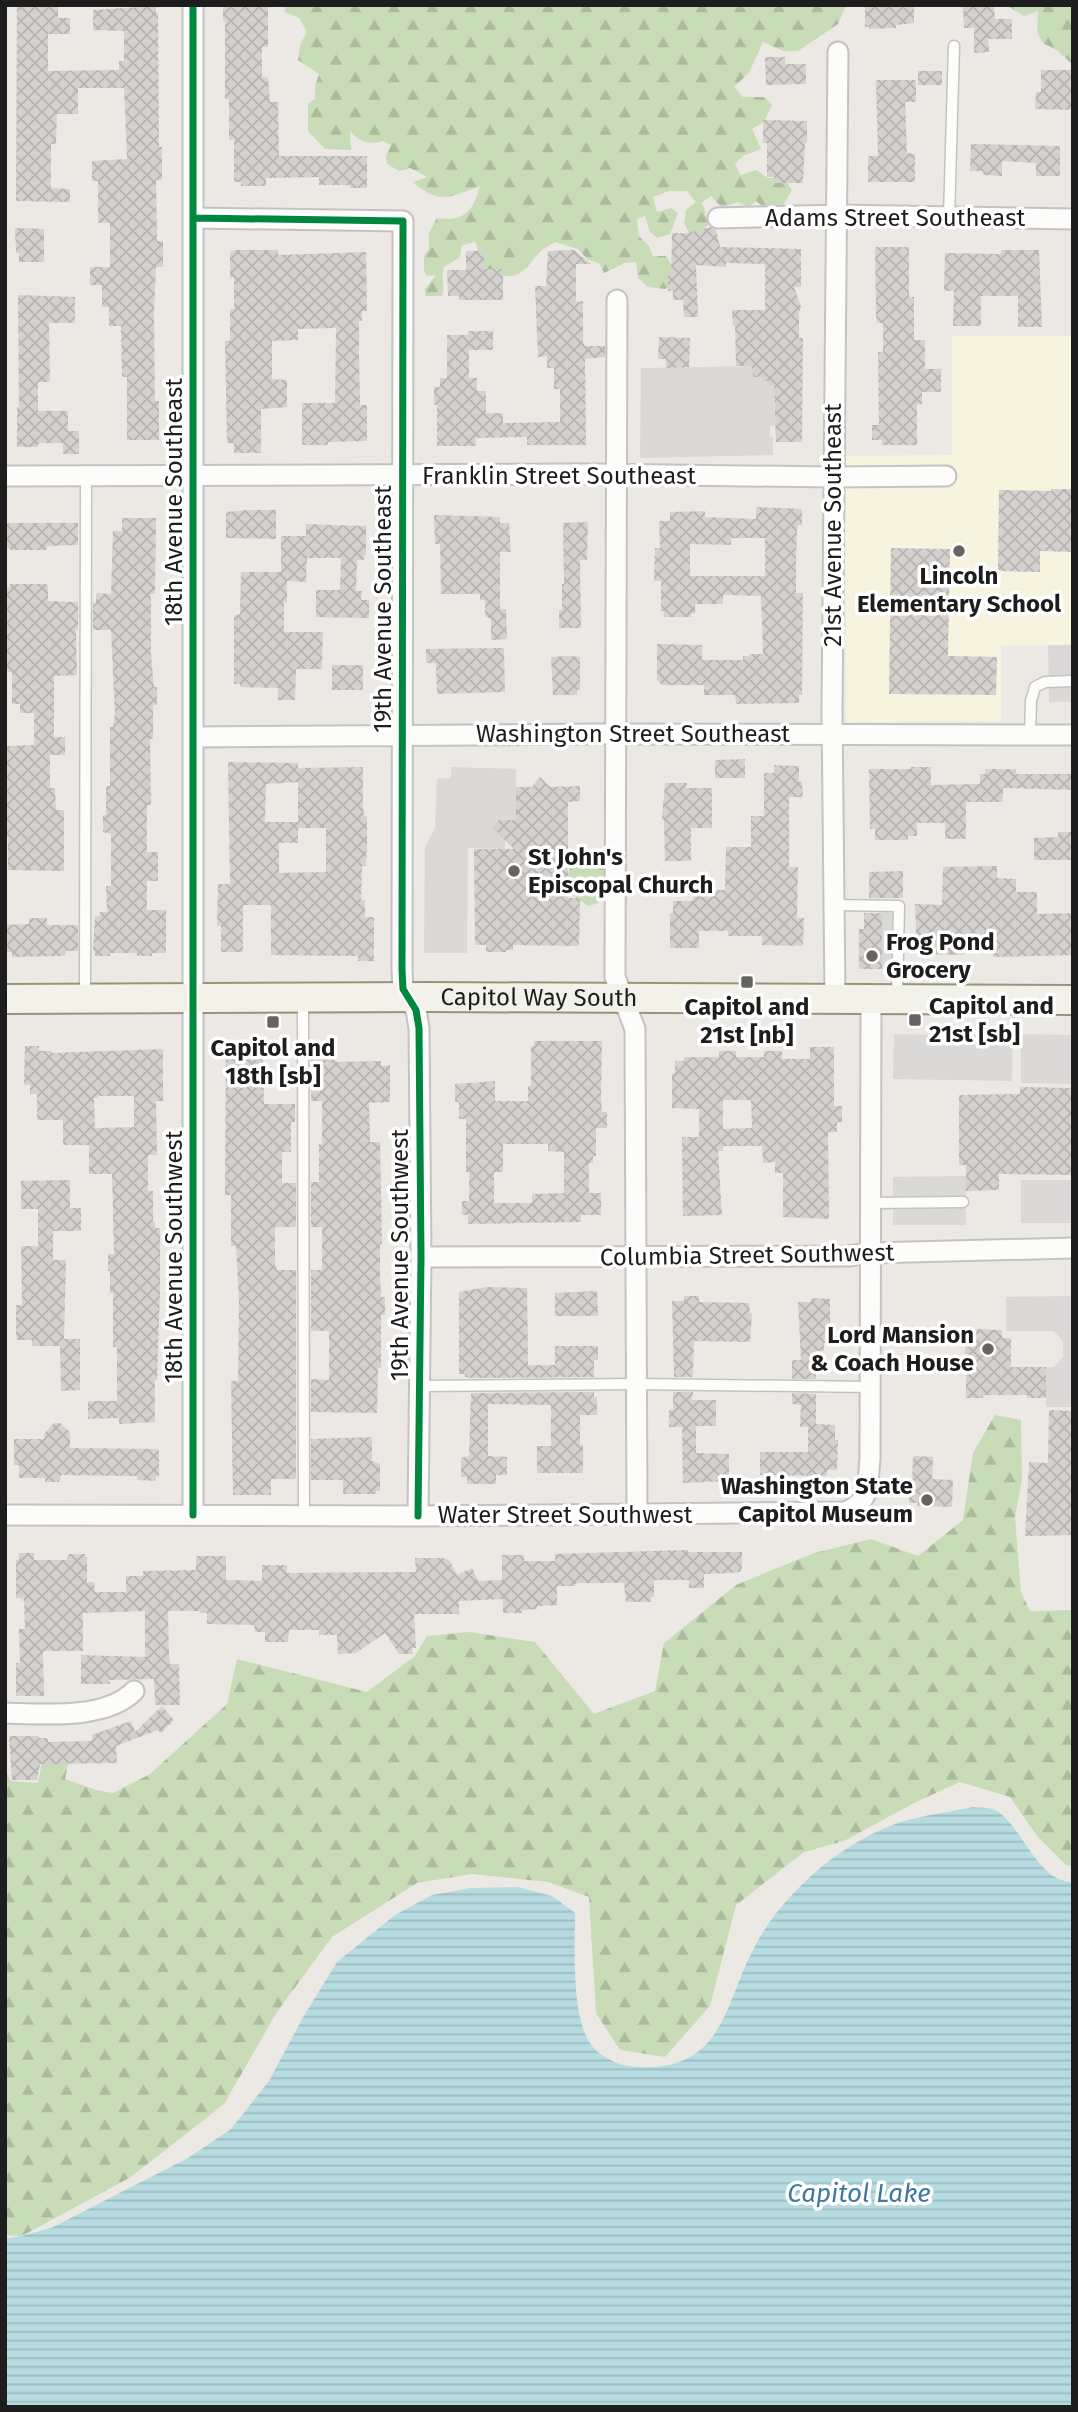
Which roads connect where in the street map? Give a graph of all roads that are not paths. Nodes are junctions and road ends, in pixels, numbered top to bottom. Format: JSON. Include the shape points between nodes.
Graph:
{"nodes":[{"id":1,"x":193,"y":5,"type":"edge"},
{"id":2,"x":954,"y":46,"type":"dead end"},
{"id":3,"x":838,"y":52,"type":"dead end"},
{"id":4,"x":836,"y":215,"type":"junction"},
{"id":5,"x":949,"y":217,"type":"junction"},
{"id":6,"x":194,"y":218,"type":"junction"},
{"id":7,"x":718,"y":218,"type":"dead end"},
{"id":8,"x":1073,"y":219,"type":"edge"},
{"id":9,"x":617,"y":300,"type":"dead end"},
{"id":10,"x":617,"y":474,"type":"junction"},
{"id":11,"x":86,"y":475,"type":"junction"},
{"id":12,"x":5,"y":476,"type":"edge"},
{"id":13,"x":193,"y":476,"type":"junction"},
{"id":14,"x":402,"y":476,"type":"junction"},
{"id":15,"x":946,"y":476,"type":"dead end"},
{"id":16,"x":833,"y":477,"type":"junction"},
{"id":17,"x":1073,"y":681,"type":"edge"},
{"id":18,"x":616,"y":734,"type":"junction"},
{"id":19,"x":833,"y":734,"type":"junction"},
{"id":20,"x":402,"y":735,"type":"junction"},
{"id":21,"x":1030,"y":735,"type":"junction"},
{"id":22,"x":1073,"y":735,"type":"edge"},
{"id":23,"x":194,"y":737,"type":"junction"},
{"id":24,"x":834,"y":905,"type":"junction"},
{"id":25,"x":303,"y":996,"type":"junction"},
{"id":26,"x":407,"y":997,"type":"junction"},
{"id":27,"x":624,"y":998,"type":"junction"},
{"id":28,"x":835,"y":998,"type":"junction"},
{"id":29,"x":884,"y":998,"type":"junction"},
{"id":30,"x":5,"y":999,"type":"edge"},
{"id":31,"x":85,"y":999,"type":"junction"},
{"id":32,"x":192,"y":999,"type":"junction"},
{"id":33,"x":1073,"y":1000,"type":"edge"},
{"id":34,"x":963,"y":1202,"type":"dead end"},
{"id":35,"x":870,"y":1203,"type":"junction"},
{"id":36,"x":1073,"y":1248,"type":"edge"},
{"id":37,"x":870,"y":1253,"type":"junction"},
{"id":38,"x":421,"y":1257,"type":"junction"},
{"id":39,"x":634,"y":1257,"type":"junction"},
{"id":40,"x":635,"y":1384,"type":"junction"},
{"id":41,"x":420,"y":1386,"type":"junction"},
{"id":42,"x":871,"y":1387,"type":"junction"},
{"id":43,"x":637,"y":1514,"type":"junction"},
{"id":44,"x":5,"y":1515,"type":"edge"},
{"id":45,"x":193,"y":1515,"type":"junction"},
{"id":46,"x":304,"y":1516,"type":"junction"},
{"id":47,"x":418,"y":1516,"type":"junction"},
{"id":48,"x":134,"y":1691,"type":"dead end"},
{"id":49,"x":5,"y":1713,"type":"edge"}],
"edges":[{"from":1,"to":6,"type":"street","name":"18th Avenue Southeast"},
{"from":2,"to":5,"type":"lane"},
{"from":3,"to":4,"type":"street","name":"21st Avenue Southeast"},
{"from":4,"to":5,"type":"street","name":"Adams Street Southeast"},
{"from":4,"to":7,"type":"street","name":"Adams Street Southeast"},
{"from":4,"to":16,"type":"street","name":"21st Avenue Southeast"},
{"from":5,"to":8,"type":"street","name":"Adams Street Southeast"},
{"from":6,"to":13,"type":"street","name":"18th Avenue Southeast"},
{"from":6,"to":14,"type":"street","name":"19th Avenue Southeast","via":[[402,220]]},
{"from":9,"to":10,"type":"street"},
{"from":10,"to":14,"type":"street","name":"Franklin Street Southeast"},
{"from":10,"to":16,"type":"street","name":"Franklin Street Southeast"},
{"from":10,"to":18,"type":"street"},
{"from":11,"to":12,"type":"street","name":"Franklin Street Southeast"},
{"from":11,"to":13,"type":"street","name":"Franklin Street Southeast"},
{"from":11,"to":31,"type":"lane"},
{"from":13,"to":14,"type":"street","name":"Franklin Street Southeast"},
{"from":13,"to":23,"type":"street","name":"18th Avenue Southeast"},
{"from":14,"to":20,"type":"street","name":"19th Avenue Southeast"},
{"from":15,"to":16,"type":"street","name":"Franklin Street Southeast"},
{"from":16,"to":19,"type":"street","name":"21st Avenue Southeast"},
{"from":17,"to":21,"type":"lane","via":[[1045,681],[1035,687]]},
{"from":18,"to":19,"type":"street","name":"Washington Street Southeast"},
{"from":18,"to":20,"type":"street","name":"Washington Street Southeast"},
{"from":18,"to":27,"type":"street","via":[[615,969]]},
{"from":19,"to":21,"type":"street","name":"Washington Street Southeast"},
{"from":19,"to":24,"type":"street","name":"21st Avenue Southeast"},
{"from":20,"to":23,"type":"street","name":"Washington Street Southeast"},
{"from":20,"to":26,"type":"street","name":"19th Avenue Southeast","via":[[402,970]]},
{"from":21,"to":22,"type":"street","name":"Washington Street Southeast"},
{"from":23,"to":32,"type":"street","name":"18th Avenue Southeast"},
{"from":24,"to":28,"type":"street","name":"21st Avenue Southeast"},
{"from":24,"to":29,"type":"lane","via":[[899,906]]},
{"from":25,"to":26,"type":"main road","name":"Capitol Way South"},
{"from":25,"to":32,"type":"main road","name":"Capitol Way South"},
{"from":25,"to":46,"type":"lane"},
{"from":26,"to":27,"type":"main road","name":"Capitol Way South"},
{"from":26,"to":38,"type":"street","name":"19th Avenue Southwest","via":[[419,1019]]},
{"from":27,"to":28,"type":"main road","name":"Capitol Way South"},
{"from":27,"to":39,"type":"street","via":[[635,1029]]},
{"from":28,"to":29,"type":"main road","name":"Capitol Way South"},
{"from":29,"to":33,"type":"main road","name":"Capitol Way South"},
{"from":29,"to":35,"type":"street"},
{"from":30,"to":31,"type":"main road","name":"Capitol Way South"},
{"from":31,"to":32,"type":"main road","name":"Capitol Way South"},
{"from":32,"to":45,"type":"street","name":"18th Avenue Southwest"},
{"from":34,"to":35,"type":"lane"},
{"from":35,"to":37,"type":"street"},
{"from":36,"to":37,"type":"street","name":"Columbia Street Southwest"},
{"from":37,"to":39,"type":"street","name":"Columbia Street Southwest"},
{"from":37,"to":42,"type":"street"},
{"from":38,"to":39,"type":"street","name":"Columbia Street Southwest"},
{"from":38,"to":41,"type":"street","name":"19th Avenue Southwest"},
{"from":39,"to":40,"type":"street"},
{"from":40,"to":41,"type":"lane"},
{"from":40,"to":42,"type":"lane"},
{"from":40,"to":43,"type":"street"},
{"from":41,"to":47,"type":"street","name":"19th Avenue Southwest"},
{"from":42,"to":43,"type":"street","name":"Water Street Southwest","via":[[870,1459],[866,1496],[859,1506],[845,1512]]},
{"from":43,"to":47,"type":"street","name":"Water Street Southwest"},
{"from":44,"to":45,"type":"street","name":"Water Street Southwest"},
{"from":45,"to":46,"type":"street","name":"Water Street Southwest"},
{"from":46,"to":47,"type":"street","name":"Water Street Southwest"},
{"from":48,"to":49,"type":"street","via":[[114,1705],[92,1710]]}]}
